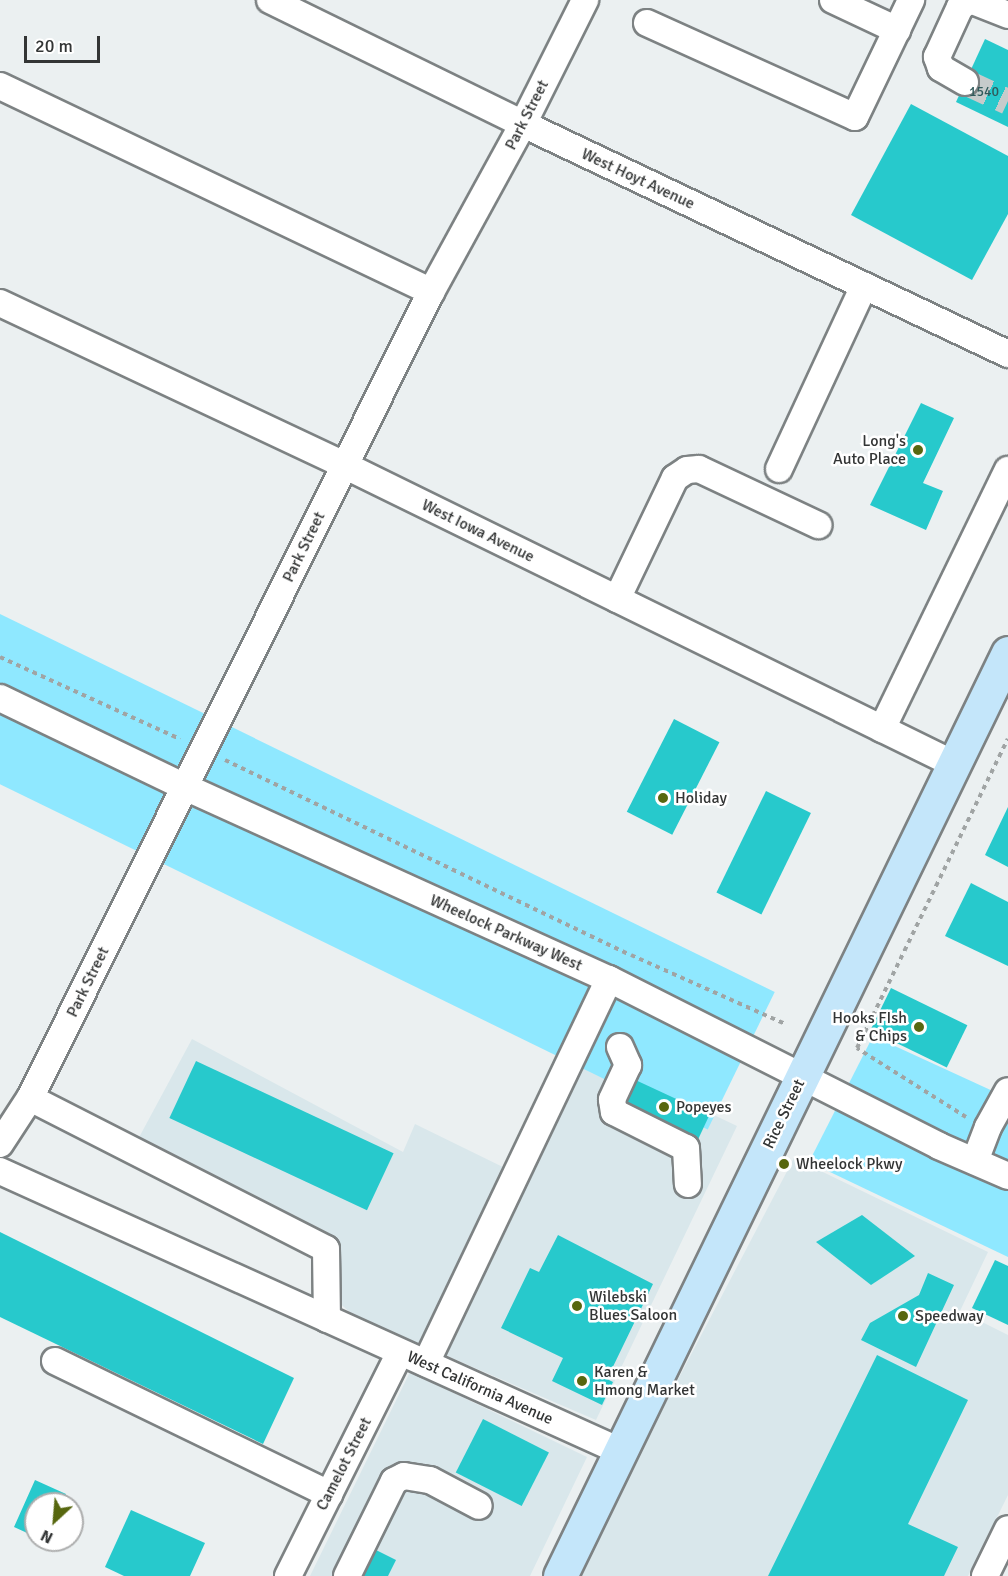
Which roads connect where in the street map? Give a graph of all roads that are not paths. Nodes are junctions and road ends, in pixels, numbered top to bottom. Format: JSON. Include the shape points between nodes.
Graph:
{"nodes":[{"id":1,"x":270,"y":0,"type":"edge"},
{"id":2,"x":585,"y":0,"type":"edge"},
{"id":3,"x":833,"y":0,"type":"edge"},
{"id":4,"x":911,"y":0,"type":"edge"},
{"id":5,"x":1008,"y":15,"type":"edge"},
{"id":6,"x":647,"y":23,"type":"dead end"},
{"id":7,"x":897,"y":30,"type":"junction"},
{"id":8,"x":965,"y":82,"type":"tunnel mouth"},
{"id":9,"x":0,"y":86,"type":"edge"},
{"id":10,"x":523,"y":124,"type":"junction"},
{"id":11,"x":864,"y":286,"type":"junction"},
{"id":12,"x":431,"y":292,"type":"junction"},
{"id":13,"x":0,"y":303,"type":"edge"},
{"id":14,"x":1008,"y":354,"type":"edge"},
{"id":15,"x":345,"y":465,"type":"junction"},
{"id":16,"x":779,"y":469,"type":"dead end"},
{"id":17,"x":1008,"y":470,"type":"edge"},
{"id":18,"x":818,"y":525,"type":"dead end"},
{"id":19,"x":617,"y":599,"type":"junction"},
{"id":20,"x":1008,"y":653,"type":"edge"},
{"id":21,"x":0,"y":698,"type":"edge"},
{"id":22,"x":882,"y":729,"type":"junction"},
{"id":23,"x":954,"y":764,"type":"junction"},
{"id":24,"x":185,"y":787,"type":"junction"},
{"id":25,"x":609,"y":979,"type":"junction"},
{"id":26,"x":620,"y":1047,"type":"dead end"},
{"id":27,"x":802,"y":1076,"type":"junction"},
{"id":28,"x":1008,"y":1091,"type":"edge"},
{"id":29,"x":30,"y":1098,"type":"junction"},
{"id":30,"x":0,"y":1144,"type":"edge"},
{"id":31,"x":975,"y":1161,"type":"junction"},
{"id":32,"x":0,"y":1171,"type":"edge"},
{"id":33,"x":1008,"y":1176,"type":"edge"},
{"id":34,"x":688,"y":1184,"type":"dead end"},
{"id":35,"x":334,"y":1322,"type":"junction"},
{"id":36,"x":400,"y":1352,"type":"junction"},
{"id":37,"x":55,"y":1361,"type":"dead end"},
{"id":38,"x":426,"y":1363,"type":"junction"},
{"id":39,"x":620,"y":1451,"type":"junction"},
{"id":40,"x":329,"y":1494,"type":"junction"},
{"id":41,"x":479,"y":1506,"type":"dead end"},
{"id":42,"x":1008,"y":1529,"type":"edge"},
{"id":43,"x":288,"y":1576,"type":"edge"},
{"id":44,"x":347,"y":1576,"type":"edge"},
{"id":45,"x":560,"y":1576,"type":"edge"},
{"id":46,"x":985,"y":1576,"type":"edge"}],
"edges":[{"from":1,"to":10,"type":"street","name":"West Hoyt Avenue"},
{"from":2,"to":10,"type":"street","name":"Park Street"},
{"from":3,"to":7,"type":"street"},
{"from":4,"to":7,"type":"street"},
{"from":5,"to":8,"type":"street","via":[[970,0],[960,7],[937,57],[942,68]]},
{"from":6,"to":7,"type":"street","via":[[855,117]]},
{"from":9,"to":12,"type":"street"},
{"from":10,"to":11,"type":"street","name":"West Hoyt Avenue"},
{"from":10,"to":12,"type":"street","name":"Park Street"},
{"from":11,"to":14,"type":"street","name":"West Hoyt Avenue"},
{"from":11,"to":16,"type":"street"},
{"from":12,"to":15,"type":"street","name":"Park Street"},
{"from":13,"to":15,"type":"street","name":"West Iowa Avenue"},
{"from":15,"to":19,"type":"street","name":"West Iowa Avenue"},
{"from":15,"to":24,"type":"street","name":"Park Street"},
{"from":17,"to":22,"type":"street"},
{"from":18,"to":19,"type":"street","via":[[699,469],[687,470],[675,478]]},
{"from":19,"to":22,"type":"street","name":"West Iowa Avenue"},
{"from":20,"to":23,"type":"main road","name":"Rice Street"},
{"from":21,"to":24,"type":"street","name":"Wheelock Parkway West"},
{"from":22,"to":23,"type":"street","name":"West Iowa Avenue"},
{"from":23,"to":27,"type":"main road","name":"Rice Street"},
{"from":24,"to":25,"type":"street","name":"Wheelock Parkway West"},
{"from":24,"to":29,"type":"street","name":"Park Street"},
{"from":25,"to":27,"type":"street","name":"Wheelock Parkway West"},
{"from":25,"to":38,"type":"street"},
{"from":26,"to":34,"type":"street","via":[[628,1065],[612,1100],[614,1112],[686,1149]]},
{"from":27,"to":31,"type":"street","name":"Wheelock Parkway West"},
{"from":27,"to":39,"type":"main road","name":"Rice Street"},
{"from":28,"to":31,"type":"street"},
{"from":29,"to":30,"type":"street","name":"Park Street"},
{"from":29,"to":35,"type":"street","via":[[326,1249]]},
{"from":31,"to":33,"type":"street","name":"Wheelock Parkway West"},
{"from":32,"to":35,"type":"street","name":"West California Avenue"},
{"from":35,"to":36,"type":"street","name":"West California Avenue"},
{"from":36,"to":38,"type":"street","name":"West California Avenue"},
{"from":36,"to":40,"type":"street","name":"Camelot Street"},
{"from":37,"to":40,"type":"street"},
{"from":38,"to":39,"type":"street","name":"West California Avenue"},
{"from":39,"to":45,"type":"main road","name":"Rice Street"},
{"from":40,"to":43,"type":"street","name":"Camelot Street"},
{"from":41,"to":44,"type":"street","via":[[430,1480],[405,1476],[394,1481]]},
{"from":42,"to":46,"type":"street"}]}
